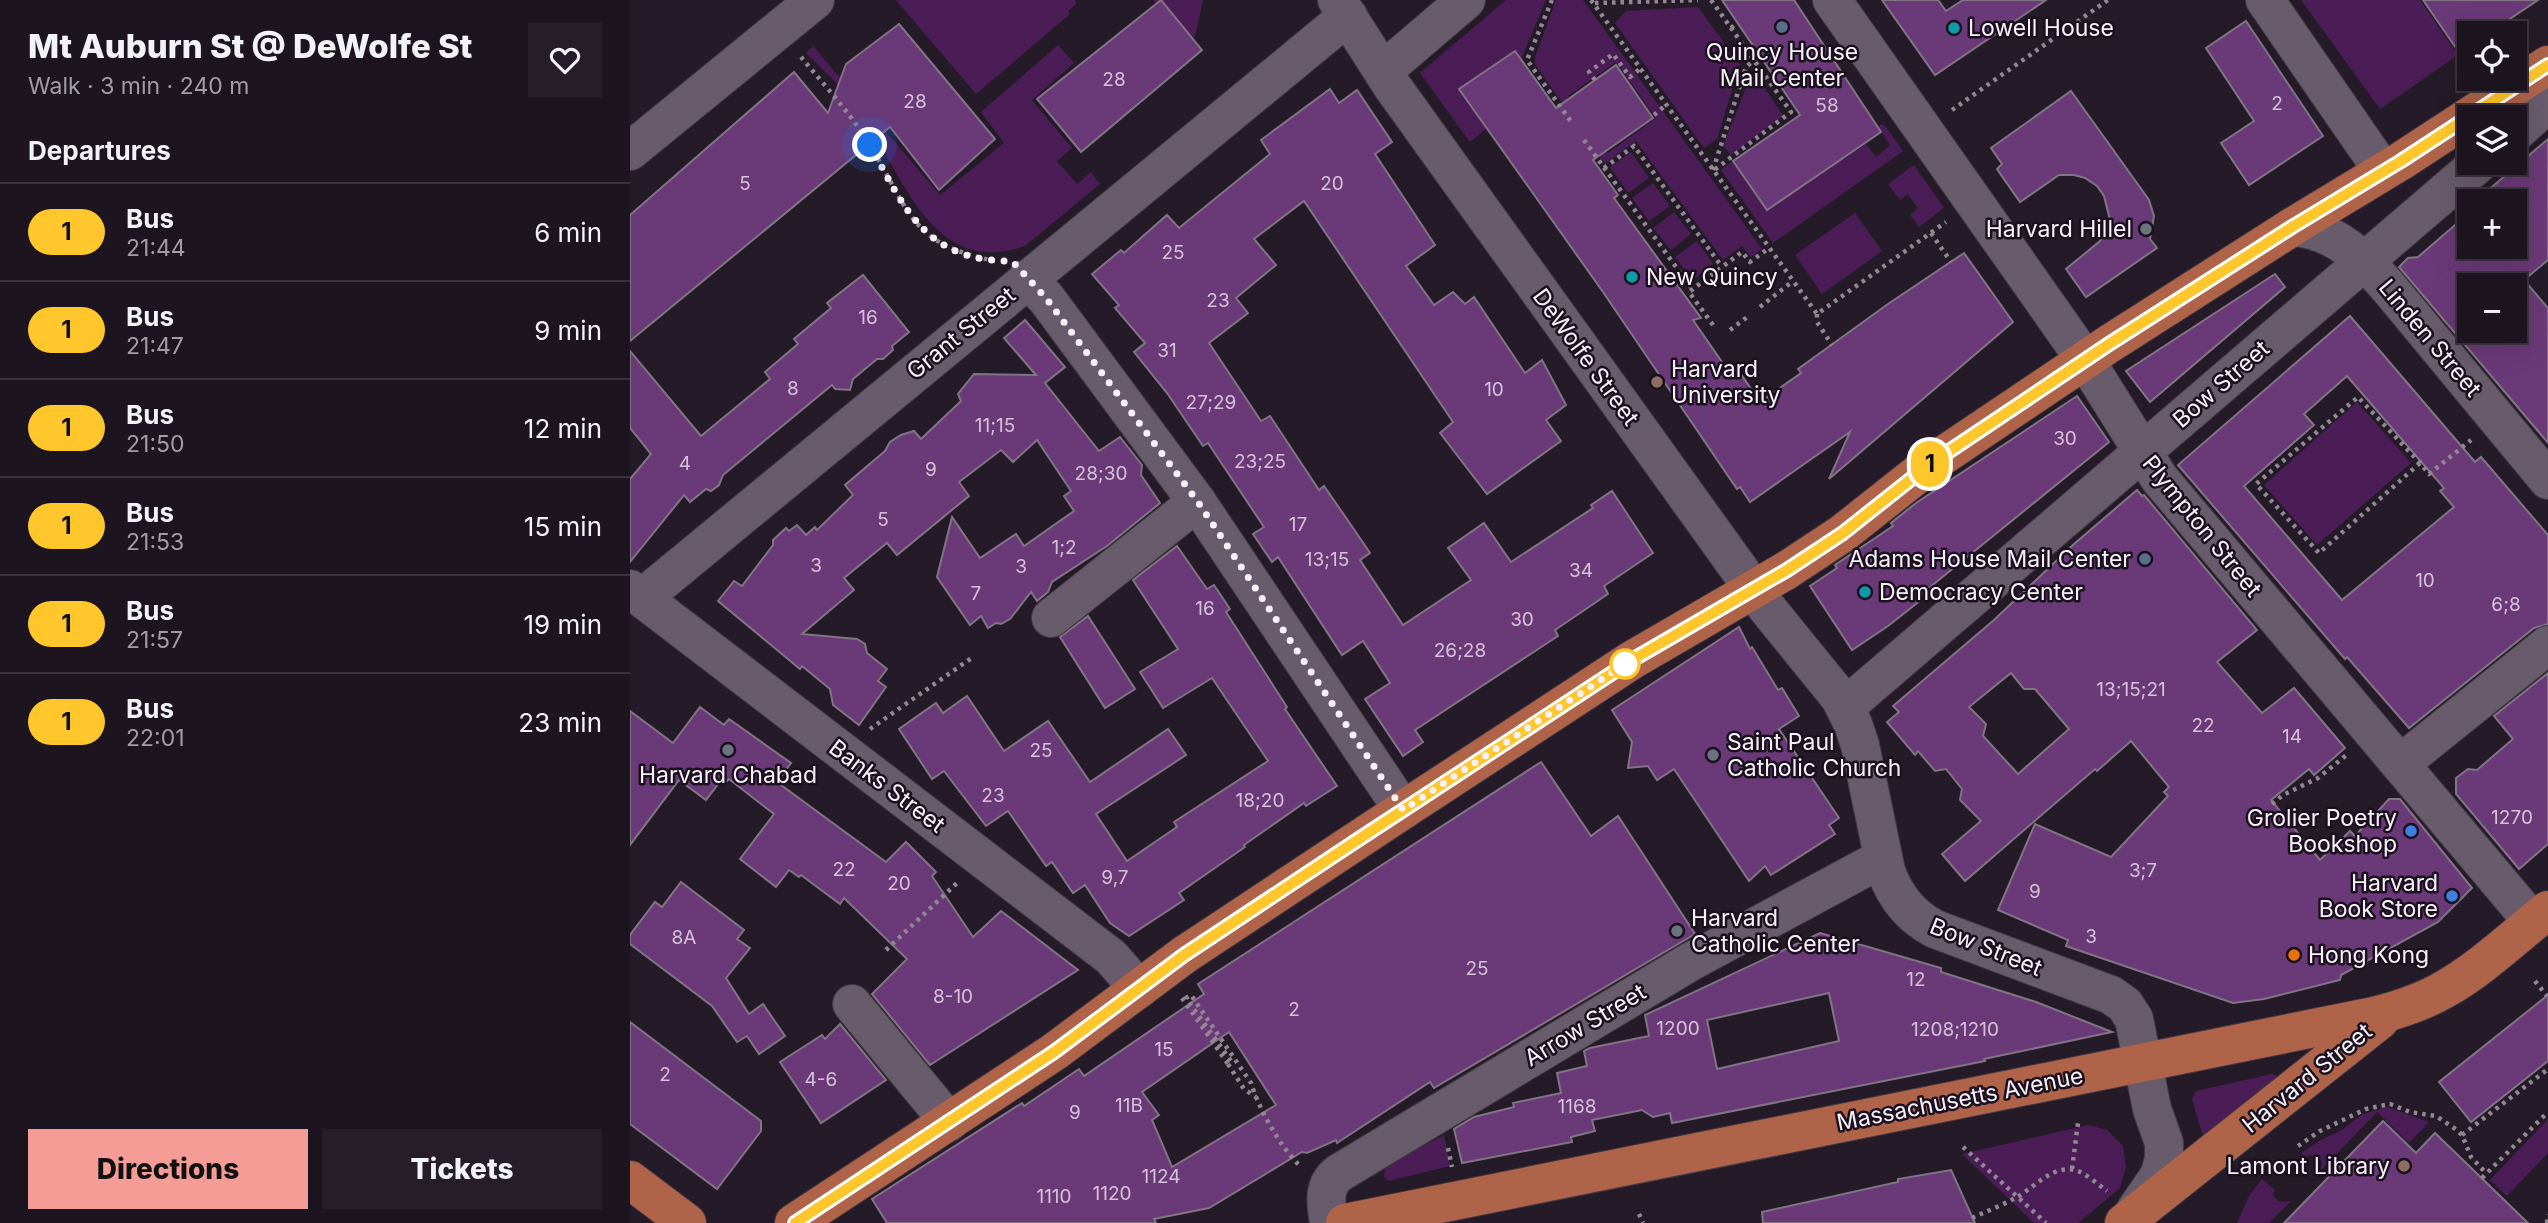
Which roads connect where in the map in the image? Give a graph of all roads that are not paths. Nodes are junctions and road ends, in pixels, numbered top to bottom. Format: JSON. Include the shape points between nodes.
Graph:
{"nodes":[{"id":1,"x":814,"y":0,"type":"edge"},
{"id":2,"x":1466,"y":0,"type":"edge"},
{"id":3,"x":1832,"y":0,"type":"edge"},
{"id":4,"x":2265,"y":0,"type":"edge"},
{"id":5,"x":1342,"y":8,"type":"edge"},
{"id":6,"x":2548,"y":65,"type":"edge"},
{"id":7,"x":1383,"y":71,"type":"junction"},
{"id":8,"x":2548,"y":103,"type":"edge"},
{"id":9,"x":2527,"y":122,"type":"edge"},
{"id":10,"x":630,"y":151,"type":"edge"},
{"id":11,"x":2383,"y":171,"type":"junction"},
{"id":12,"x":2465,"y":175,"type":"edge"},
{"id":13,"x":2292,"y":227,"type":"junction"},
{"id":14,"x":2364,"y":262,"type":"junction"},
{"id":15,"x":1027,"y":279,"type":"junction"},
{"id":16,"x":2085,"y":361,"type":"junction"},
{"id":17,"x":2142,"y":452,"type":"junction"},
{"id":18,"x":2548,"y":480,"type":"edge"},
{"id":19,"x":1198,"y":502,"type":"junction"},
{"id":20,"x":1754,"y":589,"type":"junction"},
{"id":21,"x":636,"y":593,"type":"edge"},
{"id":22,"x":1051,"y":618,"type":"dead end"},
{"id":23,"x":2548,"y":645,"type":"edge"},
{"id":24,"x":1845,"y":707,"type":"junction"},
{"id":25,"x":2400,"y":764,"type":"junction"},
{"id":26,"x":1403,"y":810,"type":"junction"},
{"id":27,"x":1883,"y":858,"type":"junction"},
{"id":28,"x":2540,"y":916,"type":"edge"},
{"id":29,"x":1157,"y":989,"type":"junction"},
{"id":30,"x":852,"y":1004,"type":"dead end"},
{"id":31,"x":2391,"y":1011,"type":"junction"},
{"id":32,"x":2144,"y":1063,"type":"junction"},
{"id":33,"x":948,"y":1122,"type":"junction"},
{"id":34,"x":630,"y":1180,"type":"edge"},
{"id":35,"x":2122,"y":1215,"type":"edge"},
{"id":36,"x":687,"y":1223,"type":"edge"},
{"id":37,"x":794,"y":1223,"type":"edge"},
{"id":38,"x":1329,"y":1223,"type":"edge"},
{"id":39,"x":1345,"y":1223,"type":"edge"}],
"edges":[{"from":1,"to":10,"type":"street"},
{"from":2,"to":7,"type":"street"},
{"from":3,"to":16,"type":"street","name":"Plympton Street"},
{"from":4,"to":11,"type":"street"},
{"from":5,"to":7,"type":"street","name":"DeWolfe Street"},
{"from":5,"to":15,"type":"street","name":"Grant Street"},
{"from":6,"to":11,"type":"main road"},
{"from":7,"to":20,"type":"street","name":"DeWolfe Street"},
{"from":8,"to":9,"type":"street"},
{"from":11,"to":13,"type":"main road"},
{"from":12,"to":14,"type":"street","name":"Bow Street"},
{"from":13,"to":14,"type":"street","name":"Linden Street","via":[[2329,235]]},
{"from":13,"to":16,"type":"main road"},
{"from":14,"to":17,"type":"street","name":"Bow Street"},
{"from":14,"to":18,"type":"street","name":"Linden Street"},
{"from":15,"to":19,"type":"street","via":[[1046,298]]},
{"from":15,"to":21,"type":"street","name":"Grant Street"},
{"from":16,"to":17,"type":"street","name":"Plympton Street"},
{"from":16,"to":20,"type":"main road","via":[[1930,464],[1835,538]]},
{"from":17,"to":24,"type":"street","name":"Bow Street"},
{"from":17,"to":25,"type":"street","name":"Plympton Street"},
{"from":19,"to":22,"type":"street"},
{"from":19,"to":26,"type":"street"},
{"from":20,"to":24,"type":"street","name":"DeWolfe Street"},
{"from":20,"to":26,"type":"main road","via":[[1632,660]]},
{"from":21,"to":29,"type":"street","name":"Banks Street"},
{"from":23,"to":25,"type":"street"},
{"from":24,"to":27,"type":"street","name":"Bow Street","via":[[1860,745]]},
{"from":25,"to":28,"type":"street","name":"Plympton Street"},
{"from":26,"to":29,"type":"main road","via":[[1184,955]]},
{"from":27,"to":32,"type":"street","name":"Bow Street","via":[[1894,889],[1919,920],[2120,1000],[2134,1019]]},
{"from":27,"to":38,"type":"street","name":"Arrow Street","via":[[1690,962],[1339,1173],[1326,1192]]},
{"from":28,"to":31,"type":"main road","name":"Massachusetts Avenue","via":[[2449,987]]},
{"from":29,"to":33,"type":"main road"},
{"from":30,"to":33,"type":"street"},
{"from":31,"to":32,"type":"main road","name":"Massachusetts Avenue"},
{"from":31,"to":35,"type":"main road","name":"Harvard Street"},
{"from":32,"to":35,"type":"street","via":[[2164,1160],[2150,1192]]},
{"from":32,"to":39,"type":"main road","name":"Massachusetts Avenue"},
{"from":33,"to":37,"type":"main road"},
{"from":34,"to":36,"type":"main road"}]}
